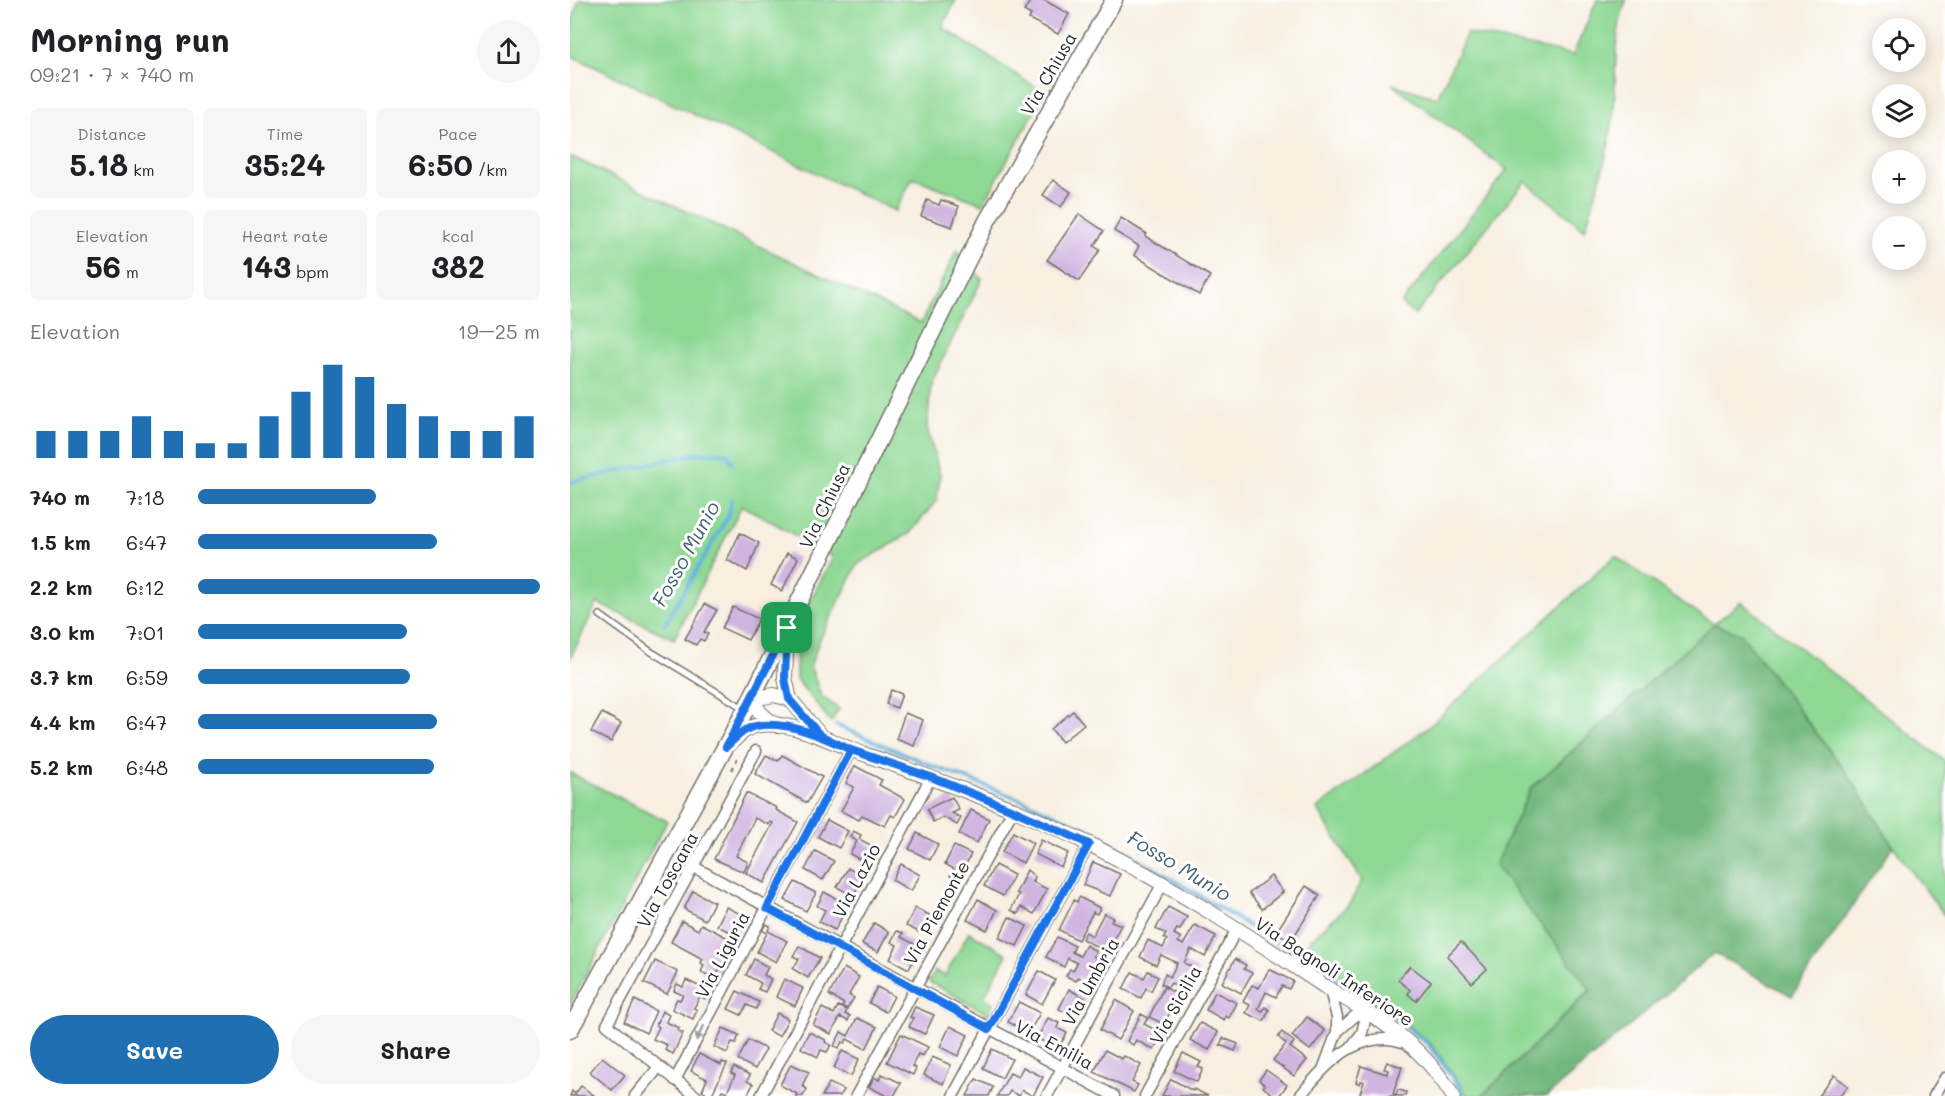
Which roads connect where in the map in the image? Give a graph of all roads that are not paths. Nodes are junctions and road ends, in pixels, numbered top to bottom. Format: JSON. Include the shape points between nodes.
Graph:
{"nodes":[{"id":1,"x":1114,"y":0,"type":"edge"},
{"id":2,"x":600,"y":615,"type":"dead end"},
{"id":3,"x":787,"y":628,"type":"junction"},
{"id":4,"x":789,"y":699,"type":"junction"},
{"id":5,"x":749,"y":704,"type":"junction"},
{"id":6,"x":780,"y":726,"type":"junction"},
{"id":7,"x":820,"y":735,"type":"junction"},
{"id":8,"x":726,"y":747,"type":"junction"},
{"id":9,"x":851,"y":750,"type":"junction"},
{"id":10,"x":756,"y":751,"type":"road end"},
{"id":11,"x":931,"y":777,"type":"junction"},
{"id":12,"x":1013,"y":810,"type":"junction"},
{"id":13,"x":1089,"y":844,"type":"junction"},
{"id":14,"x":694,"y":867,"type":"junction"},
{"id":15,"x":1163,"y":883,"type":"junction"},
{"id":16,"x":767,"y":908,"type":"junction"},
{"id":17,"x":1237,"y":929,"type":"junction"},
{"id":18,"x":840,"y":948,"type":"junction"},
{"id":19,"x":914,"y":988,"type":"junction"},
{"id":20,"x":1330,"y":990,"type":"junction"},
{"id":21,"x":1367,"y":1012,"type":"junction"},
{"id":22,"x":989,"y":1029,"type":"junction"},
{"id":23,"x":570,"y":1030,"type":"edge"},
{"id":24,"x":1337,"y":1032,"type":"junction"},
{"id":25,"x":1410,"y":1044,"type":"junction"},
{"id":26,"x":1351,"y":1048,"type":"junction"},
{"id":27,"x":659,"y":1067,"type":"junction"},
{"id":28,"x":1324,"y":1067,"type":"junction"},
{"id":29,"x":1062,"y":1068,"type":"junction"},
{"id":30,"x":1945,"y":1078,"type":"edge"},
{"id":31,"x":675,"y":1080,"type":"junction"},
{"id":32,"x":1107,"y":1095,"type":"edge"},
{"id":33,"x":635,"y":1096,"type":"edge"},
{"id":34,"x":696,"y":1096,"type":"edge"},
{"id":35,"x":761,"y":1096,"type":"edge"},
{"id":36,"x":856,"y":1096,"type":"edge"},
{"id":37,"x":953,"y":1096,"type":"edge"},
{"id":38,"x":1047,"y":1096,"type":"edge"},
{"id":39,"x":1145,"y":1096,"type":"edge"},
{"id":40,"x":1300,"y":1096,"type":"edge"},
{"id":41,"x":1453,"y":1096,"type":"edge"},
{"id":42,"x":1934,"y":1096,"type":"edge"}],
"edges":[{"from":1,"to":3,"type":"main road","name":"Via Chiusa","via":[[987,221]]},
{"from":2,"to":5,"type":"lane","via":[[650,651]]},
{"from":3,"to":4,"type":"street","via":[[785,678]]},
{"from":3,"to":5,"type":"main road","name":"Via Chiusa"},
{"from":4,"to":5,"type":"street","via":[[774,696]]},
{"from":4,"to":7,"type":"street","name":"Via Bagnoli Inferiore"},
{"from":5,"to":6,"type":"street","name":"Via Bagnoli Inferiore"},
{"from":5,"to":8,"type":"main road","name":"Via Chiusa"},
{"from":6,"to":7,"type":"street","name":"Via Bagnoli Inferiore"},
{"from":6,"to":8,"type":"street","name":"Via Bagnoli Inferiore","via":[[744,730]]},
{"from":7,"to":9,"type":"street","name":"Via Bagnoli Inferiore"},
{"from":8,"to":23,"type":"main road","name":"Via Chiusa"},
{"from":9,"to":11,"type":"street","name":"Via Bagnoli Inferiore"},
{"from":9,"to":16,"type":"street","name":"Via Liguria"},
{"from":10,"to":14,"type":"street","name":"Via Toscana"},
{"from":11,"to":12,"type":"street","name":"Via Bagnoli Inferiore"},
{"from":11,"to":18,"type":"street","name":"Via Lazio"},
{"from":12,"to":13,"type":"street","name":"Via Bagnoli Inferiore"},
{"from":12,"to":19,"type":"street","name":"Via Piemonte"},
{"from":13,"to":15,"type":"street","name":"Via Bagnoli Inferiore"},
{"from":13,"to":22,"type":"street"},
{"from":14,"to":16,"type":"street","name":"Via Emilia"},
{"from":14,"to":27,"type":"street","name":"Via Toscana","via":[[607,1025]]},
{"from":15,"to":17,"type":"street","name":"Via Bagnoli Inferiore"},
{"from":15,"to":29,"type":"street","name":"Via Umbria"},
{"from":16,"to":18,"type":"street","name":"Via Emilia"},
{"from":16,"to":31,"type":"street","name":"Via Liguria","one_way":true},
{"from":17,"to":20,"type":"street","name":"Via Bagnoli Inferiore"},
{"from":17,"to":39,"type":"street","name":"Via Sicilia"},
{"from":18,"to":19,"type":"street","name":"Via Emilia"},
{"from":18,"to":35,"type":"street","name":"Via Lazio"},
{"from":19,"to":22,"type":"street","name":"Via Emilia"},
{"from":19,"to":36,"type":"street","name":"Via Piemonte"},
{"from":20,"to":21,"type":"street","name":"Via Bagnoli Inferiore"},
{"from":20,"to":24,"type":"street"},
{"from":21,"to":24,"type":"street"},
{"from":21,"to":25,"type":"street","name":"Via Bagnoli Inferiore"},
{"from":21,"to":26,"type":"street","via":[[1362,1033]]},
{"from":22,"to":29,"type":"street","name":"Via Emilia"},
{"from":22,"to":37,"type":"street"},
{"from":24,"to":28,"type":"street"},
{"from":25,"to":26,"type":"street","via":[[1387,1039],[1366,1041]]},
{"from":25,"to":41,"type":"street","name":"Via Bagnoli Inferiore","via":[[1428,1060]]},
{"from":26,"to":28,"type":"street"},
{"from":27,"to":31,"type":"street"},
{"from":27,"to":33,"type":"street"},
{"from":28,"to":40,"type":"street"},
{"from":29,"to":32,"type":"street","name":"Via Emilia"},
{"from":29,"to":38,"type":"street","name":"Via Umbria"},
{"from":30,"to":42,"type":"street"},
{"from":31,"to":34,"type":"street"}]}
